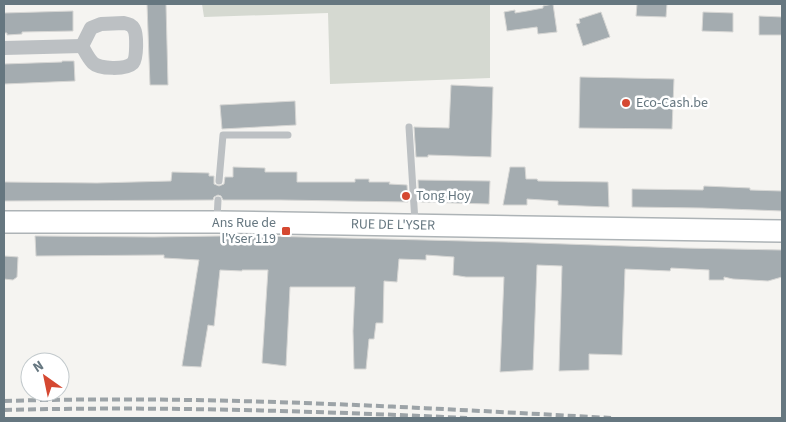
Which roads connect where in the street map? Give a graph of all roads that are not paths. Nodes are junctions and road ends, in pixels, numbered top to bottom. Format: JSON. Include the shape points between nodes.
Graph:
{"nodes":[{"id":1,"x":82,"y":46,"type":"dead end"},
{"id":2,"x":4,"y":48,"type":"edge"},
{"id":3,"x":409,"y":127,"type":"dead end"},
{"id":4,"x":288,"y":135,"type":"dead end"},
{"id":5,"x":219,"y":181,"type":"dead end"},
{"id":6,"x":218,"y":200,"type":"dead end"},
{"id":7,"x":4,"y":222,"type":"edge"},
{"id":8,"x":217,"y":222,"type":"junction"},
{"id":9,"x":415,"y":225,"type":"junction"},
{"id":10,"x":782,"y":231,"type":"edge"}],
"edges":[{"from":1,"to":2,"type":"street"},
{"from":3,"to":9,"type":"lane"},
{"from":4,"to":5,"type":"lane","via":[[223,135]]},
{"from":6,"to":8,"type":"lane"},
{"from":7,"to":8,"type":"main road","name":"RUE DE L'YSER"},
{"from":8,"to":9,"type":"main road","name":"RUE DE L'YSER"},
{"from":9,"to":10,"type":"main road","name":"RUE DE L'YSER"}]}
